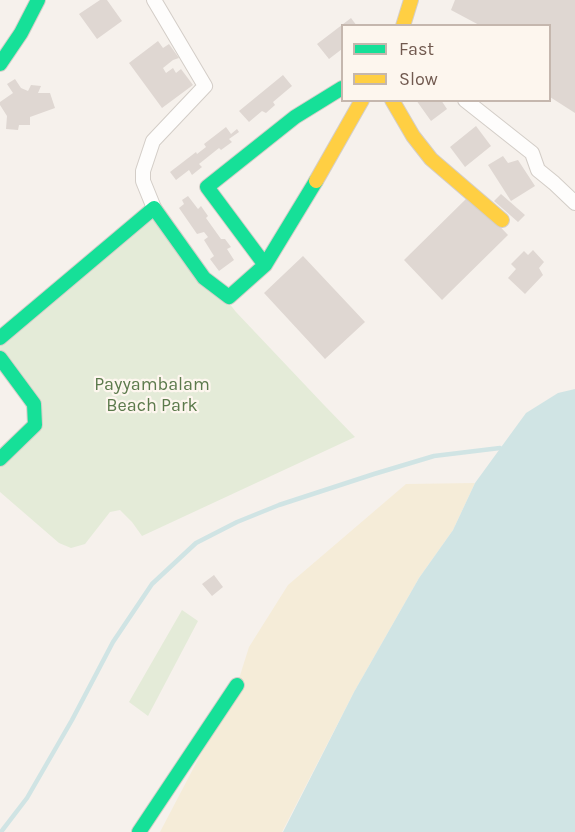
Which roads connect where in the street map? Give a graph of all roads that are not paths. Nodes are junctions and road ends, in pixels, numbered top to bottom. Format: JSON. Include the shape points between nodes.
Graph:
{"nodes":[{"id":1,"x":38,"y":0,"type":"edge"},
{"id":2,"x":154,"y":0,"type":"edge"},
{"id":3,"x":411,"y":0,"type":"edge"},
{"id":4,"x":404,"y":24,"type":"edge"},
{"id":5,"x":0,"y":64,"type":"edge"},
{"id":6,"x":341,"y":89,"type":"edge"},
{"id":7,"x":361,"y":102,"type":"edge"},
{"id":8,"x":393,"y":102,"type":"edge"},
{"id":9,"x":468,"y":102,"type":"edge"},
{"id":10,"x":575,"y":203,"type":"edge"},
{"id":11,"x":154,"y":208,"type":"junction"},
{"id":12,"x":502,"y":220,"type":"dead end"},
{"id":13,"x":265,"y":265,"type":"junction"},
{"id":14,"x":0,"y":338,"type":"edge"},
{"id":15,"x":0,"y":358,"type":"edge"},
{"id":16,"x":0,"y":459,"type":"edge"},
{"id":17,"x":237,"y":685,"type":"dead end"},
{"id":18,"x":139,"y":832,"type":"edge"}],
"edges":[{"from":1,"to":5,"type":"main road"},
{"from":2,"to":11,"type":"street","via":[[205,86],[153,141],[142,171]]},
{"from":3,"to":4,"type":"main road"},
{"from":6,"to":13,"type":"main road","via":[[295,117],[207,187]]},
{"from":7,"to":13,"type":"main road"},
{"from":8,"to":12,"type":"main road","via":[[431,159]]},
{"from":9,"to":10,"type":"street","via":[[532,153],[538,170]]},
{"from":11,"to":13,"type":"main road","via":[[204,278],[229,297]]},
{"from":11,"to":14,"type":"main road"},
{"from":15,"to":16,"type":"main road","via":[[33,404],[35,425]]},
{"from":17,"to":18,"type":"main road"}]}
